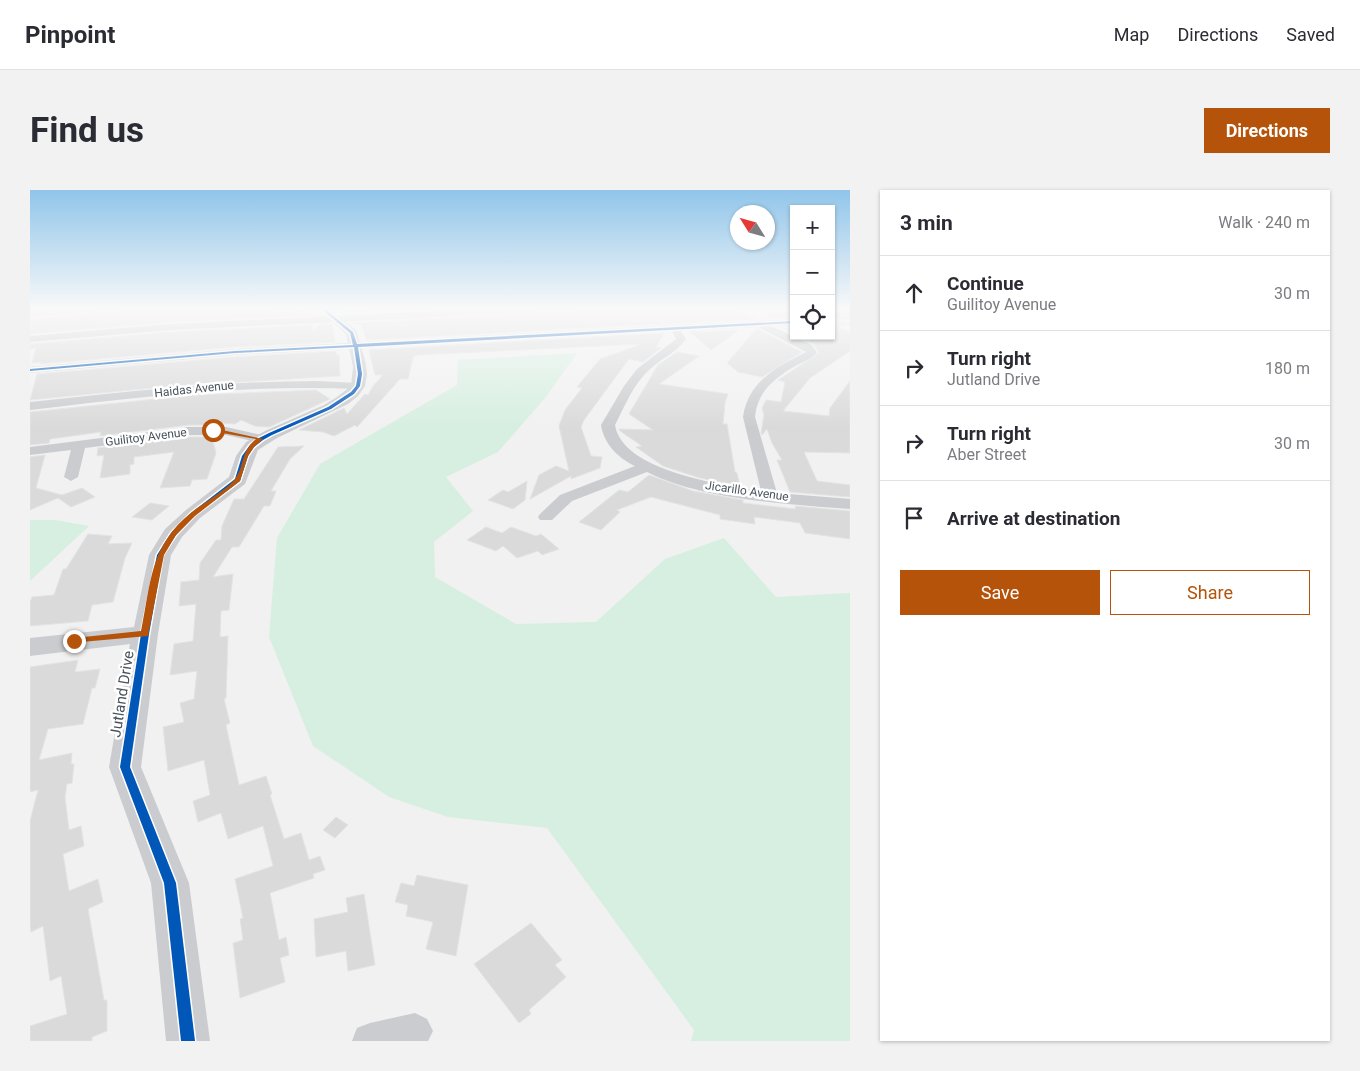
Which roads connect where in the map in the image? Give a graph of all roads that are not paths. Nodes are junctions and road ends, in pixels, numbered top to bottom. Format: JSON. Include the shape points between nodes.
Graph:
{"nodes":[{"id":1,"x":295,"y":349,"type":"edge"},
{"id":2,"x":356,"y":349,"type":"edge"},
{"id":3,"x":672,"y":349,"type":"edge"},
{"id":4,"x":809,"y":349,"type":"edge"},
{"id":5,"x":30,"y":370,"type":"edge"},
{"id":6,"x":358,"y":386,"type":"junction"},
{"id":7,"x":30,"y":406,"type":"edge"},
{"id":8,"x":261,"y":439,"type":"junction"},
{"id":9,"x":79,"y":445,"type":"junction"},
{"id":10,"x":30,"y":450,"type":"edge"},
{"id":11,"x":646,"y":467,"type":"junction"},
{"id":12,"x":71,"y":477,"type":"dead end"},
{"id":13,"x":770,"y":495,"type":"junction"},
{"id":14,"x":850,"y":504,"type":"edge"},
{"id":15,"x":546,"y":517,"type":"dead end"},
{"id":16,"x":145,"y":634,"type":"junction"},
{"id":17,"x":30,"y":647,"type":"edge"},
{"id":18,"x":415,"y":1031,"type":"dead end"},
{"id":19,"x":188,"y":1041,"type":"edge"},
{"id":20,"x":370,"y":1041,"type":"edge"}],
"edges":[{"from":1,"to":5,"type":"street"},
{"from":2,"to":6,"type":"street"},
{"from":3,"to":11,"type":"street","name":"Jicarillo Avenue","via":[[636,375],[608,425],[615,445]]},
{"from":4,"to":13,"type":"street","via":[[812,353],[780,370],[757,388],[749,406],[749,418]]},
{"from":6,"to":7,"type":"street","name":"Haidas Avenue","via":[[305,382],[246,384]]},
{"from":6,"to":8,"type":"street","name":"Jutland Drive","via":[[345,400]]},
{"from":8,"to":9,"type":"street","name":"Guilitoy Avenue","via":[[205,430]]},
{"from":8,"to":16,"type":"street","name":"Jutland Drive","via":[[246,456],[238,480],[193,514],[164,548]]},
{"from":9,"to":10,"type":"street","name":"Guilitoy Avenue"},
{"from":9,"to":12,"type":"street"},
{"from":11,"to":13,"type":"street","name":"Jicarillo Avenue","via":[[715,489]]},
{"from":11,"to":15,"type":"street","via":[[576,493]]},
{"from":13,"to":14,"type":"street","name":"Jicarillo Avenue"},
{"from":16,"to":17,"type":"street"},
{"from":16,"to":19,"type":"street","name":"Jutland Drive","via":[[125,767],[170,883]]},
{"from":18,"to":20,"type":"street"}]}
